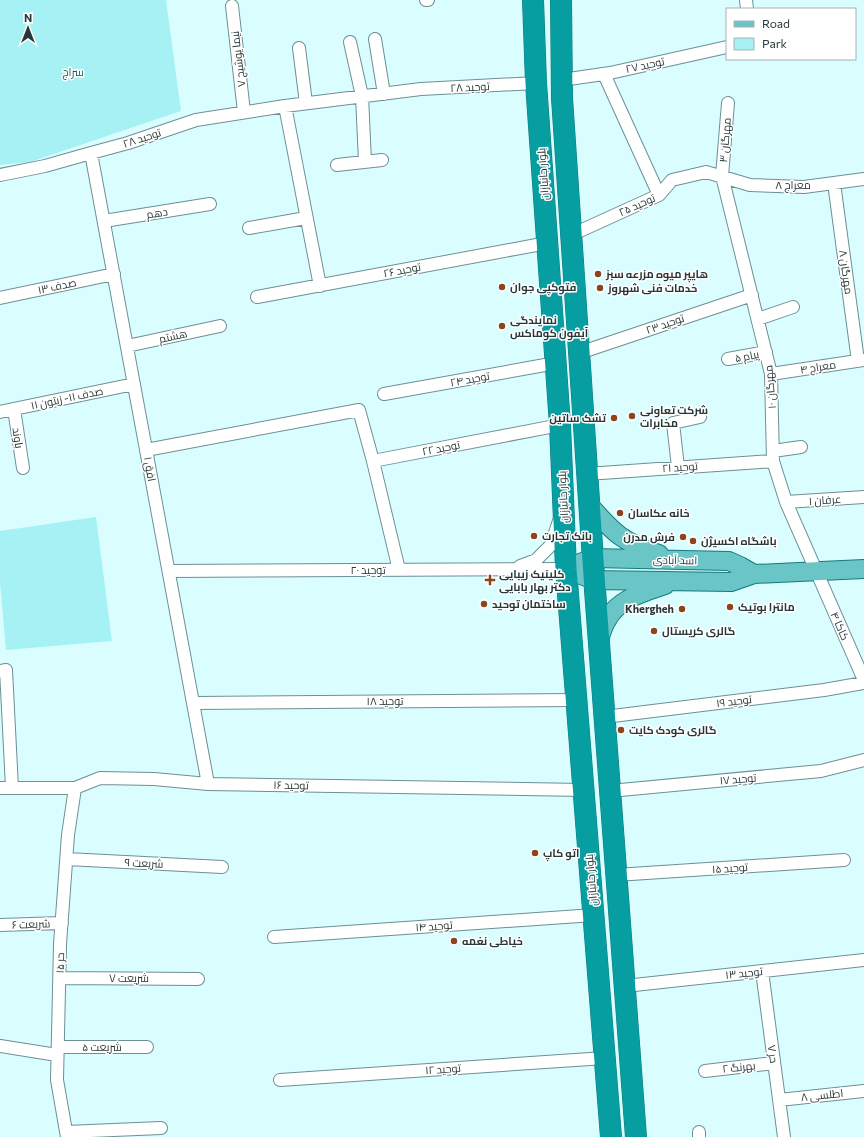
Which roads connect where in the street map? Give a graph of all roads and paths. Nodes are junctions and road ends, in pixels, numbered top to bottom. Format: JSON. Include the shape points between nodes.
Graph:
{"nodes":[{"id":1,"x":533,"y":0,"type":"edge"},
{"id":2,"x":561,"y":0,"type":"edge"},
{"id":3,"x":232,"y":6,"type":"dead end"},
{"id":4,"x":375,"y":39,"type":"dead end"},
{"id":5,"x":350,"y":42,"type":"dead end"},
{"id":6,"x":726,"y":47,"type":"edge"},
{"id":7,"x":298,"y":48,"type":"dead end"},
{"id":8,"x":604,"y":74,"type":"junction"},
{"id":9,"x":562,"y":80,"type":"junction"},
{"id":10,"x":536,"y":83,"type":"junction"},
{"id":11,"x":384,"y":94,"type":"junction"},
{"id":12,"x":362,"y":96,"type":"junction"},
{"id":13,"x":306,"y":103,"type":"junction"},
{"id":14,"x":728,"y":103,"type":"dead end"},
{"id":15,"x":285,"y":106,"type":"junction"},
{"id":16,"x":244,"y":112,"type":"junction"},
{"id":17,"x":91,"y":153,"type":"junction"},
{"id":18,"x":382,"y":160,"type":"dead end"},
{"id":19,"x":365,"y":162,"type":"junction"},
{"id":20,"x":337,"y":165,"type":"dead end"},
{"id":21,"x":0,"y":175,"type":"edge"},
{"id":22,"x":722,"y":176,"type":"junction"},
{"id":23,"x":864,"y":179,"type":"edge"},
{"id":24,"x":834,"y":183,"type":"junction"},
{"id":25,"x":659,"y":195,"type":"junction"},
{"id":26,"x":210,"y":204,"type":"dead end"},
{"id":27,"x":306,"y":218,"type":"junction"},
{"id":28,"x":104,"y":221,"type":"junction"},
{"id":29,"x":249,"y":228,"type":"dead end"},
{"id":30,"x":571,"y":235,"type":"junction"},
{"id":31,"x":548,"y":243,"type":"junction"},
{"id":32,"x":114,"y":274,"type":"junction"},
{"id":33,"x":320,"y":286,"type":"junction"},
{"id":34,"x":752,"y":295,"type":"junction"},
{"id":35,"x":0,"y":298,"type":"edge"},
{"id":36,"x":257,"y":298,"type":"dead end"},
{"id":37,"x":793,"y":308,"type":"dead end"},
{"id":38,"x":758,"y":319,"type":"junction"},
{"id":39,"x":220,"y":326,"type":"dead end"},
{"id":40,"x":127,"y":346,"type":"junction"},
{"id":41,"x":766,"y":352,"type":"junction"},
{"id":42,"x":579,"y":353,"type":"junction"},
{"id":43,"x":728,"y":360,"type":"dead end"},
{"id":44,"x":861,"y":361,"type":"edge"},
{"id":45,"x":556,"y":363,"type":"junction"},
{"id":46,"x":771,"y":374,"type":"junction"},
{"id":47,"x":134,"y":384,"type":"junction"},
{"id":48,"x":384,"y":394,"type":"dead end"},
{"id":49,"x":14,"y":409,"type":"junction"},
{"id":50,"x":0,"y":412,"type":"edge"},
{"id":51,"x":700,"y":418,"type":"dead end"},
{"id":52,"x":560,"y":425,"type":"junction"},
{"id":53,"x":801,"y":447,"type":"dead end"},
{"id":54,"x":146,"y":450,"type":"junction"},
{"id":55,"x":773,"y":456,"type":"junction"},
{"id":56,"x":373,"y":460,"type":"junction"},
{"id":57,"x":678,"y":467,"type":"junction"},
{"id":58,"x":23,"y":468,"type":"dead end"},
{"id":59,"x":587,"y":474,"type":"junction"},
{"id":60,"x":864,"y":497,"type":"edge"},
{"id":61,"x":786,"y":502,"type":"junction"},
{"id":62,"x":589,"y":505,"type":"junction"},
{"id":63,"x":564,"y":509,"type":"junction"},
{"id":64,"x":593,"y":558,"type":"junction"},
{"id":65,"x":677,"y":560,"type":"junction"},
{"id":66,"x":566,"y":569,"type":"junction"},
{"id":67,"x":864,"y":569,"type":"edge"},
{"id":68,"x":399,"y":570,"type":"junction"},
{"id":69,"x":510,"y":570,"type":"junction"},
{"id":70,"x":169,"y":571,"type":"junction"},
{"id":71,"x":815,"y":572,"type":"junction"},
{"id":72,"x":754,"y":574,"type":"junction"},
{"id":73,"x":594,"y":580,"type":"junction"},
{"id":74,"x":676,"y":581,"type":"junction"},
{"id":75,"x":598,"y":640,"type":"junction"},
{"id":76,"x":0,"y":671,"type":"edge"},
{"id":77,"x":864,"y":682,"type":"edge"},
{"id":78,"x":577,"y":700,"type":"junction"},
{"id":79,"x":193,"y":703,"type":"junction"},
{"id":80,"x":604,"y":717,"type":"junction"},
{"id":81,"x":864,"y":760,"type":"edge"},
{"id":82,"x":208,"y":784,"type":"junction"},
{"id":83,"x":6,"y":788,"type":"edge"},
{"id":84,"x":75,"y":788,"type":"junction"},
{"id":85,"x":584,"y":790,"type":"junction"},
{"id":86,"x":610,"y":791,"type":"junction"},
{"id":87,"x":66,"y":859,"type":"junction"},
{"id":88,"x":844,"y":860,"type":"dead end"},
{"id":89,"x":222,"y":867,"type":"dead end"},
{"id":90,"x":616,"y":875,"type":"junction"},
{"id":91,"x":594,"y":915,"type":"junction"},
{"id":92,"x":62,"y":923,"type":"junction"},
{"id":93,"x":0,"y":925,"type":"edge"},
{"id":94,"x":274,"y":937,"type":"dead end"},
{"id":95,"x":864,"y":960,"type":"edge"},
{"id":96,"x":762,"y":971,"type":"junction"},
{"id":97,"x":60,"y":978,"type":"junction"},
{"id":98,"x":198,"y":979,"type":"dead end"},
{"id":99,"x":625,"y":986,"type":"junction"},
{"id":100,"x":0,"y":1046,"type":"edge"},
{"id":101,"x":147,"y":1047,"type":"dead end"},
{"id":102,"x":58,"y":1051,"type":"junction"},
{"id":103,"x":605,"y":1058,"type":"junction"},
{"id":104,"x":774,"y":1063,"type":"junction"},
{"id":105,"x":705,"y":1071,"type":"dead end"},
{"id":106,"x":280,"y":1080,"type":"dead end"},
{"id":107,"x":864,"y":1091,"type":"edge"},
{"id":108,"x":779,"y":1100,"type":"junction"},
{"id":109,"x":161,"y":1128,"type":"dead end"},
{"id":110,"x":66,"y":1134,"type":"edge"},
{"id":111,"x":611,"y":1137,"type":"edge"},
{"id":112,"x":636,"y":1137,"type":"edge"},
{"id":113,"x":784,"y":1137,"type":"edge"}],
"edges":[{"from":1,"to":10,"type":"highway","name":"بلوار جانبازان"},
{"from":2,"to":9,"type":"highway"},
{"from":3,"to":16,"type":"street","name":"نیما یوشیج ۷"},
{"from":4,"to":11,"type":"street"},
{"from":5,"to":12,"type":"street"},
{"from":6,"to":8,"type":"street","name":"توحید ۲۷"},
{"from":7,"to":13,"type":"street"},
{"from":8,"to":9,"type":"street","name":"توحید ۲۷"},
{"from":8,"to":25,"type":"street"},
{"from":9,"to":30,"type":"highway"},
{"from":10,"to":11,"type":"street","name":"توحید ۲۸","via":[[421,89]]},
{"from":10,"to":31,"type":"highway","name":"بلوار جانبازان"},
{"from":11,"to":12,"type":"street","name":"توحید ۲۸"},
{"from":12,"to":13,"type":"street","name":"توحید ۲۸"},
{"from":12,"to":19,"type":"street"},
{"from":13,"to":15,"type":"street","name":"توحید ۲۸"},
{"from":14,"to":22,"type":"street","name":"مهرگان ۳"},
{"from":15,"to":16,"type":"street","name":"توحید ۲۸"},
{"from":15,"to":27,"type":"street"},
{"from":16,"to":17,"type":"street","name":"توحید ۲۸","via":[[196,120]]},
{"from":17,"to":21,"type":"street","name":"توحید ۲۸"},
{"from":17,"to":28,"type":"street","name":"افق ۱"},
{"from":18,"to":19,"type":"street"},
{"from":19,"to":20,"type":"street"},
{"from":22,"to":24,"type":"street","name":"معراج ۸","via":[[750,185],[804,187]]},
{"from":22,"to":25,"type":"street","name":"توحید ۲۵","via":[[706,172],[672,180]]},
{"from":22,"to":34,"type":"street","name":"مهرگان ۱۰"},
{"from":23,"to":24,"type":"street","name":"معراج ۸"},
{"from":24,"to":44,"type":"street","name":"مهرگان ۸"},
{"from":25,"to":30,"type":"street","name":"توحید ۲۵"},
{"from":26,"to":28,"type":"street","name":"دهم"},
{"from":27,"to":29,"type":"street"},
{"from":27,"to":33,"type":"street"},
{"from":28,"to":32,"type":"street","name":"افق ۱"},
{"from":30,"to":42,"type":"highway"},
{"from":31,"to":33,"type":"street","name":"توحید ۲۶"},
{"from":31,"to":45,"type":"highway","name":"بلوار جانبازان"},
{"from":32,"to":35,"type":"street","name":"صدف ۱۳"},
{"from":32,"to":40,"type":"street","name":"افق ۱"},
{"from":33,"to":36,"type":"street","name":"توحید ۲۶"},
{"from":34,"to":38,"type":"street","name":"مهرگان ۱۰"},
{"from":34,"to":42,"type":"street","name":"توحید ۲۳"},
{"from":37,"to":38,"type":"street"},
{"from":38,"to":41,"type":"street","name":"مهرگان ۱۰"},
{"from":39,"to":40,"type":"street","name":"هشتم"},
{"from":40,"to":47,"type":"street","name":"افق ۱"},
{"from":41,"to":43,"type":"street","name":"پیام ۵"},
{"from":41,"to":46,"type":"street","name":"مهرگان ۱۰"},
{"from":42,"to":59,"type":"highway"},
{"from":44,"to":46,"type":"street","name":"معراج ۴"},
{"from":45,"to":48,"type":"street","name":"توحید ۲۴"},
{"from":45,"to":52,"type":"highway","name":"بلوار جانبازان"},
{"from":46,"to":55,"type":"street","name":"مهرگان ۱۰"},
{"from":47,"to":49,"type":"street","name":"صدف ۱۱- زیتون ۱۱"},
{"from":47,"to":54,"type":"street","name":"افق ۱"},
{"from":49,"to":50,"type":"street","name":"صدف ۱۱- زیتون ۱۱"},
{"from":49,"to":58,"type":"street","name":"باوند"},
{"from":51,"to":57,"type":"street","via":[[673,423]]},
{"from":52,"to":56,"type":"street","name":"توحید ۲۲"},
{"from":52,"to":63,"type":"highway","name":"بلوار جانبازان"},
{"from":53,"to":55,"type":"street","name":"توحید ۲۱"},
{"from":54,"to":56,"type":"street","via":[[359,410]]},
{"from":54,"to":70,"type":"street","name":"افق ۱"},
{"from":55,"to":57,"type":"street","name":"توحید ۲۱"},
{"from":55,"to":61,"type":"street","name":"مهرگان ۱۰"},
{"from":56,"to":68,"type":"street"},
{"from":57,"to":59,"type":"street","name":"توحید ۲۱"},
{"from":59,"to":62,"type":"highway"},
{"from":60,"to":61,"type":"street","name":"عرفان ۱"},
{"from":61,"to":71,"type":"street","name":"مهرگان ۱۰"},
{"from":62,"to":64,"type":"highway"},
{"from":62,"to":65,"type":"main road","via":[[625,541]]},
{"from":63,"to":66,"type":"highway","name":"بلوار جانبازان"},
{"from":63,"to":69,"type":"street","via":[[551,545],[536,560]]},
{"from":64,"to":65,"type":"main road","name":"اسد آبادی"},
{"from":64,"to":66,"type":"main road"},
{"from":64,"to":73,"type":"highway"},
{"from":65,"to":72,"type":"main road","name":"اسد آبادی","via":[[729,561]]},
{"from":66,"to":69,"type":"street","name":"توحید ۲۰"},
{"from":66,"to":73,"type":"main road"},
{"from":66,"to":78,"type":"highway","name":"بلوار جانبازان"},
{"from":67,"to":71,"type":"main road","name":"اسد آبادی"},
{"from":68,"to":69,"type":"street","name":"توحید ۲۰"},
{"from":68,"to":70,"type":"street","name":"توحید ۲۰"},
{"from":70,"to":79,"type":"street","name":"افق ۱"},
{"from":71,"to":72,"type":"main road","name":"اسد آبادی"},
{"from":71,"to":77,"type":"street","name":"کاکا ۴"},
{"from":72,"to":74,"type":"main road","name":"اسد آبادی","via":[[731,582]]},
{"from":73,"to":74,"type":"main road","name":"اسد آبادی"},
{"from":73,"to":75,"type":"highway"},
{"from":74,"to":75,"type":"main road","via":[[639,594],[619,606],[607,619]]},
{"from":75,"to":80,"type":"highway"},
{"from":76,"to":83,"type":"street","via":[[6,670]]},
{"from":77,"to":80,"type":"street","name":"توحید ۱۹","via":[[824,690]]},
{"from":78,"to":79,"type":"street","name":"توحید ۱۸"},
{"from":78,"to":85,"type":"highway","name":"بلوار جانبازان"},
{"from":79,"to":82,"type":"street","name":"افق ۱"},
{"from":80,"to":86,"type":"highway"},
{"from":81,"to":86,"type":"street","name":"توحید ۱۷","via":[[822,771]]},
{"from":82,"to":84,"type":"street","name":"توحید ۱۶","via":[[100,778]]},
{"from":82,"to":85,"type":"street","name":"توحید ۱۶"},
{"from":83,"to":84,"type":"street","name":"توحید ۱۶"},
{"from":84,"to":87,"type":"street","name":"حر ۱۵"},
{"from":85,"to":91,"type":"highway","name":"بلوار جانبازان"},
{"from":86,"to":90,"type":"highway"},
{"from":87,"to":89,"type":"street","name":"شریعت ۹"},
{"from":87,"to":92,"type":"street","name":"حر ۱۵"},
{"from":88,"to":90,"type":"street","name":"توحید ۱۵"},
{"from":90,"to":99,"type":"highway"},
{"from":91,"to":94,"type":"street","name":"توحید ۱۴"},
{"from":91,"to":103,"type":"highway","name":"بلوار جانبازان"},
{"from":92,"to":93,"type":"street","name":"شریعت ۶"},
{"from":92,"to":97,"type":"street","name":"حر ۱۵"},
{"from":95,"to":96,"type":"street","name":"توحید ۱۳"},
{"from":96,"to":99,"type":"street","name":"توحید ۱۳"},
{"from":96,"to":104,"type":"street","name":"حر ۷"},
{"from":97,"to":98,"type":"street","name":"شریعت ۷"},
{"from":97,"to":102,"type":"street","name":"حر ۱۵"},
{"from":99,"to":112,"type":"highway"},
{"from":100,"to":102,"type":"street","name":"شریعت ۵"},
{"from":101,"to":102,"type":"street","name":"شریعت ۵"},
{"from":102,"to":110,"type":"street","name":"حر ۱۵","via":[[57,1080]]},
{"from":103,"to":106,"type":"street","name":"توحید ۱۲"},
{"from":103,"to":111,"type":"highway","name":"بلوار جانبازان"},
{"from":104,"to":105,"type":"street","name":"بهرنگ ۲"},
{"from":104,"to":108,"type":"street","name":"حر ۷"},
{"from":107,"to":108,"type":"street","name":"اطلسی ۸"},
{"from":108,"to":113,"type":"street","name":"حر ۷"},
{"from":109,"to":110,"type":"street"}]}
